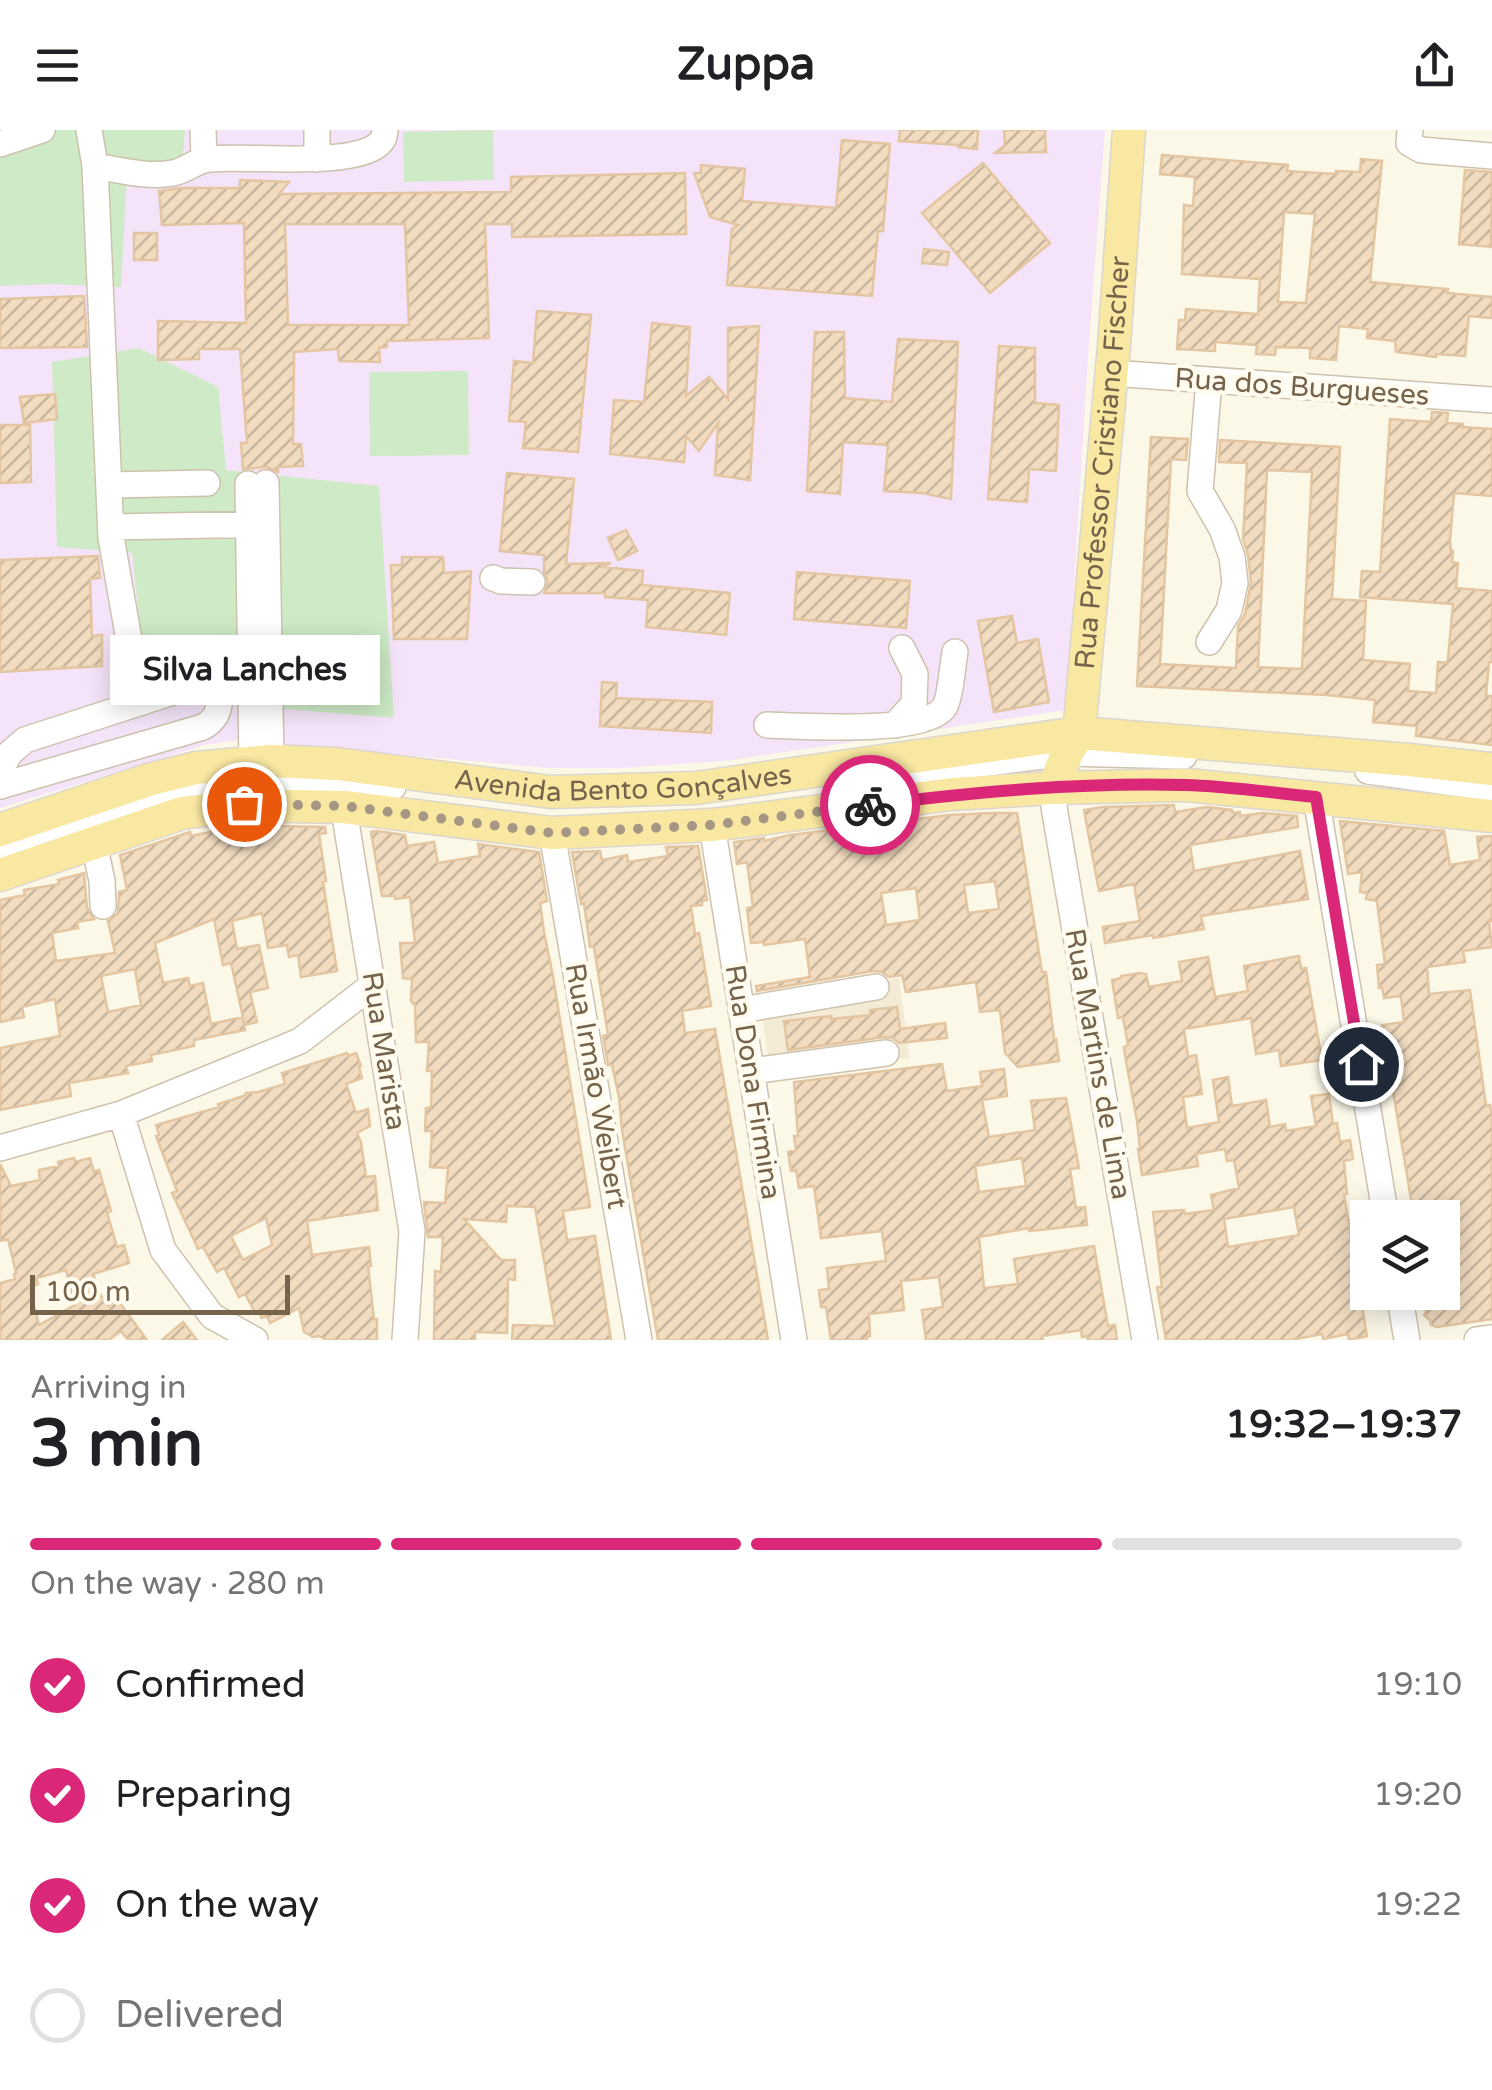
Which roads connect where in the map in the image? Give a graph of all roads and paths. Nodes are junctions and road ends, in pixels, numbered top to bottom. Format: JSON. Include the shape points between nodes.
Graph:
{"nodes":[{"id":1,"x":42,"y":130,"type":"edge"},
{"id":2,"x":89,"y":130,"type":"edge"},
{"id":3,"x":203,"y":130,"type":"edge"},
{"id":4,"x":317,"y":130,"type":"edge"},
{"id":5,"x":385,"y":130,"type":"edge"},
{"id":6,"x":1130,"y":130,"type":"edge"},
{"id":7,"x":1410,"y":130,"type":"edge"},
{"id":8,"x":358,"y":141,"type":"edge"},
{"id":9,"x":0,"y":144,"type":"edge"},
{"id":10,"x":1492,"y":156,"type":"edge"},
{"id":11,"x":204,"y":159,"type":"junction"},
{"id":12,"x":317,"y":159,"type":"junction"},
{"id":13,"x":95,"y":166,"type":"junction"},
{"id":14,"x":1112,"y":373,"type":"junction"},
{"id":15,"x":1210,"y":380,"type":"junction"},
{"id":16,"x":1492,"y":400,"type":"edge"},
{"id":17,"x":207,"y":483,"type":"dead end"},
{"id":18,"x":257,"y":484,"type":"dead end"},
{"id":19,"x":109,"y":485,"type":"junction"},
{"id":20,"x":258,"y":525,"type":"junction"},
{"id":21,"x":111,"y":527,"type":"junction"},
{"id":22,"x":493,"y":578,"type":"dead end"},
{"id":23,"x":532,"y":582,"type":"dead end"},
{"id":24,"x":1209,"y":642,"type":"dead end"},
{"id":25,"x":902,"y":648,"type":"dead end"},
{"id":26,"x":955,"y":652,"type":"dead end"},
{"id":27,"x":220,"y":680,"type":"junction"},
{"id":28,"x":256,"y":692,"type":"junction"},
{"id":29,"x":140,"y":703,"type":"junction"},
{"id":30,"x":767,"y":724,"type":"dead end"},
{"id":31,"x":895,"y":725,"type":"junction"},
{"id":32,"x":1073,"y":743,"type":"junction"},
{"id":33,"x":1172,"y":756,"type":"junction"},
{"id":34,"x":261,"y":762,"type":"junction"},
{"id":35,"x":196,"y":768,"type":"junction"},
{"id":36,"x":1492,"y":769,"type":"edge"},
{"id":37,"x":0,"y":771,"type":"edge"},
{"id":38,"x":302,"y":781,"type":"junction"},
{"id":39,"x":340,"y":784,"type":"junction"},
{"id":40,"x":0,"y":786,"type":"edge"},
{"id":41,"x":1054,"y":788,"type":"junction"},
{"id":42,"x":1492,"y":788,"type":"edge"},
{"id":43,"x":1316,"y":797,"type":"junction"},
{"id":44,"x":1492,"y":816,"type":"edge"},
{"id":45,"x":712,"y":825,"type":"junction"},
{"id":46,"x":0,"y":830,"type":"edge"},
{"id":47,"x":552,"y":833,"type":"junction"},
{"id":48,"x":94,"y":843,"type":"junction"},
{"id":49,"x":0,"y":848,"type":"edge"},
{"id":50,"x":0,"y":875,"type":"edge"},
{"id":51,"x":103,"y":906,"type":"dead end"},
{"id":52,"x":374,"y":984,"type":"junction"},
{"id":53,"x":876,"y":988,"type":"dead end"},
{"id":54,"x":741,"y":1010,"type":"junction"},
{"id":55,"x":886,"y":1053,"type":"dead end"},
{"id":56,"x":751,"y":1071,"type":"junction"},
{"id":57,"x":121,"y":1114,"type":"junction"},
{"id":58,"x":0,"y":1148,"type":"edge"},
{"id":59,"x":1383,"y":1200,"type":"edge"},
{"id":60,"x":1402,"y":1310,"type":"edge"},
{"id":61,"x":1492,"y":1338,"type":"edge"},
{"id":62,"x":255,"y":1340,"type":"edge"},
{"id":63,"x":405,"y":1340,"type":"edge"},
{"id":64,"x":640,"y":1340,"type":"edge"},
{"id":65,"x":794,"y":1340,"type":"edge"},
{"id":66,"x":1145,"y":1340,"type":"edge"},
{"id":67,"x":1407,"y":1340,"type":"edge"},
{"id":68,"x":1477,"y":1340,"type":"edge"}],
"edges":[{"from":1,"to":9,"type":"street"},
{"from":2,"to":13,"type":"street"},
{"from":3,"to":11,"type":"street"},
{"from":4,"to":12,"type":"street"},
{"from":5,"to":8,"type":"street","via":[[381,143]]},
{"from":6,"to":14,"type":"main road","name":"Rua Professor Cristiano Fischer"},
{"from":7,"to":10,"type":"street","via":[[1409,143],[1420,150]]},
{"from":8,"to":12,"type":"street"},
{"from":11,"to":12,"type":"street"},
{"from":11,"to":13,"type":"street","via":[[169,174]]},
{"from":13,"to":19,"type":"street"},
{"from":14,"to":15,"type":"street","name":"Rua dos Burgueses"},
{"from":14,"to":32,"type":"main road","name":"Rua Professor Cristiano Fischer"},
{"from":15,"to":16,"type":"street","name":"Rua dos Burgueses"},
{"from":15,"to":24,"type":"street","via":[[1200,491],[1222,529],[1235,583],[1230,610]]},
{"from":17,"to":19,"type":"street"},
{"from":18,"to":20,"type":"street"},
{"from":19,"to":21,"type":"street"},
{"from":20,"to":21,"type":"street"},
{"from":20,"to":28,"type":"street"},
{"from":21,"to":29,"type":"street"},
{"from":22,"to":23,"type":"street"},
{"from":25,"to":31,"type":"street","via":[[915,674],[914,704]]},
{"from":26,"to":31,"type":"street","via":[[945,706],[932,718]]},
{"from":27,"to":28,"type":"street"},
{"from":27,"to":29,"type":"street"},
{"from":27,"to":40,"type":"street","via":[[212,722]]},
{"from":28,"to":34,"type":"street"},
{"from":28,"to":35,"type":"street","via":[[220,726]]},
{"from":29,"to":37,"type":"street","via":[[25,740]]},
{"from":30,"to":31,"type":"street"},
{"from":32,"to":33,"type":"street"},
{"from":32,"to":36,"type":"main road","name":"Avenida Bento Gonçalves"},
{"from":32,"to":39,"type":"main road","name":"Avenida Bento Gonçalves","via":[[696,788],[550,792]]},
{"from":32,"to":41,"type":"main road","name":"Rua Professor Cristiano Fischer"},
{"from":33,"to":41,"type":"street"},
{"from":33,"to":42,"type":"street"},
{"from":34,"to":35,"type":"main road","name":"Avenida Bento Gonçalves"},
{"from":34,"to":39,"type":"main road","name":"Avenida Bento Gonçalves"},
{"from":35,"to":46,"type":"main road","name":"Avenida Bento Gonçalves"},
{"from":38,"to":39,"type":"street"},
{"from":38,"to":39,"type":"street"},
{"from":38,"to":49,"type":"street","via":[[244,781],[170,794]]},
{"from":39,"to":47,"type":"main road","name":"Avenida Bento Gonçalves"},
{"from":39,"to":48,"type":"main road","name":"Avenida Bento Gonçalves","via":[[182,814]]},
{"from":39,"to":52,"type":"street","name":"Rua Marista"},
{"from":41,"to":43,"type":"main road","name":"Avenida Bento Gonçalves","via":[[1187,785]]},
{"from":41,"to":45,"type":"main road","name":"Avenida Bento Gonçalves","via":[[952,794]]},
{"from":41,"to":66,"type":"street","name":"Rua Martins de Lima"},
{"from":43,"to":44,"type":"main road","name":"Avenida Bento Gonçalves"},
{"from":43,"to":59,"type":"street"},
{"from":45,"to":47,"type":"main road","name":"Avenida Bento Gonçalves"},
{"from":45,"to":54,"type":"street","name":"Rua Dona Firmina"},
{"from":47,"to":64,"type":"street","name":"Rua Irmão Weibert"},
{"from":48,"to":50,"type":"main road","name":"Avenida Bento Gonçalves"},
{"from":48,"to":51,"type":"street"},
{"from":52,"to":57,"type":"street","via":[[300,1041]]},
{"from":52,"to":63,"type":"street","name":"Rua Marista","via":[[412,1231]]},
{"from":53,"to":54,"type":"street"},
{"from":54,"to":56,"type":"street","name":"Rua Dona Firmina"},
{"from":55,"to":56,"type":"street"},
{"from":56,"to":65,"type":"street","name":"Rua Dona Firmina"},
{"from":57,"to":58,"type":"street"},
{"from":57,"to":62,"type":"street","via":[[163,1250],[212,1316]]},
{"from":60,"to":67,"type":"street"},
{"from":61,"to":68,"type":"street"}]}
